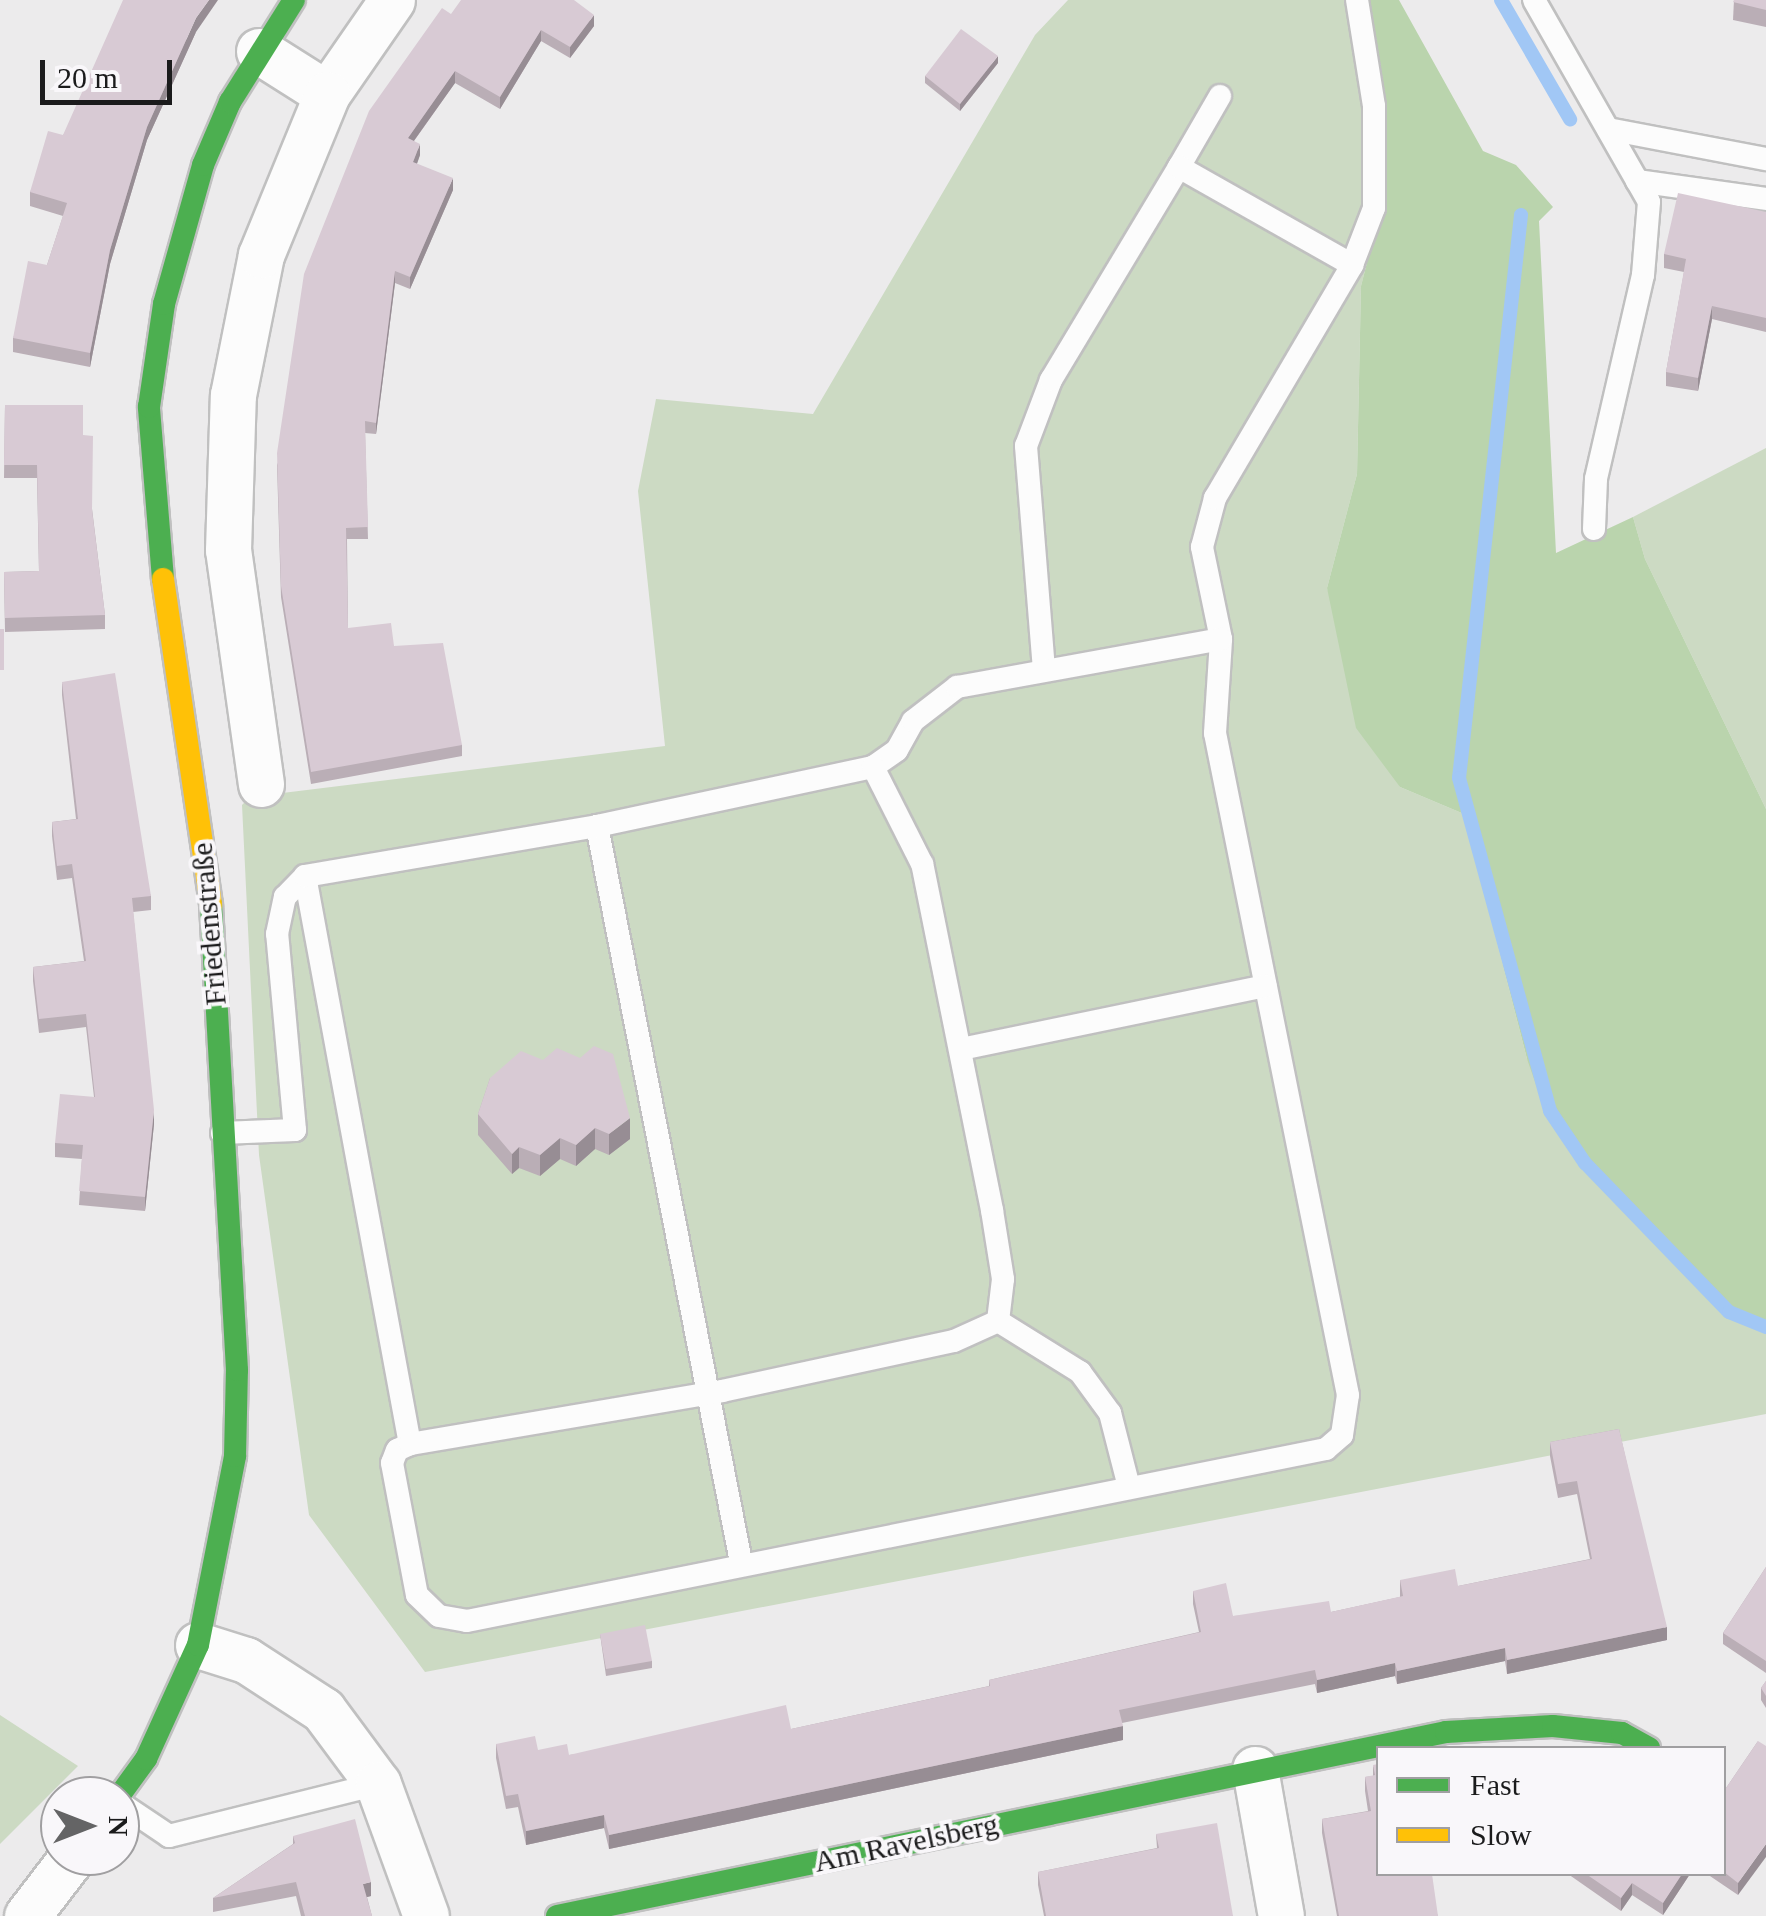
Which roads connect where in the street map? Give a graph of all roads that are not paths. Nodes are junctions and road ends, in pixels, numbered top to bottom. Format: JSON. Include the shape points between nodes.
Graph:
{"nodes":[{"id":1,"x":294,"y":0,"type":"edge"},
{"id":2,"x":392,"y":0,"type":"edge"},
{"id":3,"x":1357,"y":0,"type":"edge"},
{"id":4,"x":1534,"y":0,"type":"edge"},
{"id":5,"x":259,"y":51,"type":"junction"},
{"id":6,"x":327,"y":94,"type":"junction"},
{"id":7,"x":1220,"y":96,"type":"dead end"},
{"id":8,"x":1608,"y":129,"type":"junction"},
{"id":9,"x":1766,"y":160,"type":"edge"},
{"id":10,"x":1179,"y":167,"type":"junction"},
{"id":11,"x":1636,"y":181,"type":"junction"},
{"id":12,"x":1766,"y":199,"type":"edge"},
{"id":13,"x":1352,"y":266,"type":"junction"},
{"id":14,"x":1594,"y":529,"type":"dead end"},
{"id":15,"x":1221,"y":639,"type":"junction"},
{"id":16,"x":1044,"y":670,"type":"junction"},
{"id":17,"x":873,"y":768,"type":"junction"},
{"id":18,"x":261,"y":784,"type":"dead end"},
{"id":19,"x":597,"y":826,"type":"junction"},
{"id":20,"x":305,"y":876,"type":"junction"},
{"id":21,"x":1266,"y":986,"type":"junction"},
{"id":22,"x":961,"y":1049,"type":"junction"},
{"id":23,"x":222,"y":1134,"type":"junction"},
{"id":24,"x":998,"y":1321,"type":"junction"},
{"id":25,"x":707,"y":1390,"type":"junction"},
{"id":26,"x":410,"y":1444,"type":"junction"},
{"id":27,"x":1129,"y":1487,"type":"junction"},
{"id":28,"x":741,"y":1562,"type":"junction"},
{"id":29,"x":198,"y":1645,"type":"junction"},
{"id":30,"x":1645,"y":1746,"type":"edge"},
{"id":31,"x":1254,"y":1769,"type":"junction"},
{"id":32,"x":133,"y":1776,"type":"edge"},
{"id":33,"x":378,"y":1784,"type":"junction"},
{"id":34,"x":140,"y":1817,"type":"edge"},
{"id":35,"x":58,"y":1876,"type":"edge"},
{"id":36,"x":27,"y":1916,"type":"edge"},
{"id":37,"x":426,"y":1916,"type":"edge"},
{"id":38,"x":557,"y":1916,"type":"edge"},
{"id":39,"x":1281,"y":1916,"type":"edge"}],
"edges":[{"from":1,"to":5,"type":"street","name":"Friedenstraße"},
{"from":2,"to":6,"type":"street"},
{"from":3,"to":13,"type":"lane","via":[[1376,158],[1374,208]]},
{"from":4,"to":8,"type":"lane"},
{"from":5,"to":6,"type":"street"},
{"from":5,"to":23,"type":"street","name":"Friedenstraße","via":[[203,164],[164,304],[150,407],[154,528],[212,920]]},
{"from":6,"to":18,"type":"street","via":[[261,255],[233,395],[228,550]]},
{"from":7,"to":10,"type":"lane"},
{"from":8,"to":9,"type":"lane"},
{"from":8,"to":11,"type":"lane"},
{"from":10,"to":13,"type":"lane"},
{"from":10,"to":16,"type":"lane","via":[[1051,380],[1026,446]]},
{"from":11,"to":12,"type":"lane"},
{"from":11,"to":14,"type":"lane","via":[[1649,202],[1643,275],[1596,479]]},
{"from":13,"to":15,"type":"lane","via":[[1208,513],[1203,574]]},
{"from":15,"to":16,"type":"lane"},
{"from":15,"to":21,"type":"lane","via":[[1215,733]]},
{"from":16,"to":17,"type":"lane","via":[[957,687],[914,721],[897,750]]},
{"from":17,"to":19,"type":"lane"},
{"from":17,"to":22,"type":"lane","via":[[922,864]]},
{"from":19,"to":20,"type":"lane"},
{"from":19,"to":25,"type":"lane"},
{"from":20,"to":23,"type":"lane","via":[[285,896],[276,934],[295,1130]]},
{"from":20,"to":26,"type":"lane"},
{"from":21,"to":22,"type":"lane"},
{"from":21,"to":27,"type":"lane","via":[[1348,1395],[1342,1435],[1326,1450]]},
{"from":22,"to":24,"type":"lane","via":[[1003,1279]]},
{"from":23,"to":29,"type":"street","name":"Friedenstraße","via":[[237,1370],[235,1456]]},
{"from":24,"to":25,"type":"lane","via":[[954,1341]]},
{"from":24,"to":27,"type":"lane","via":[[1080,1372],[1110,1413]]},
{"from":25,"to":26,"type":"lane"},
{"from":25,"to":28,"type":"lane"},
{"from":26,"to":28,"type":"lane","via":[[397,1450],[392,1463],[417,1595],[438,1616],[467,1622]]},
{"from":27,"to":28,"type":"lane"},
{"from":29,"to":32,"type":"street","name":"Friedenstraße"},
{"from":29,"to":33,"type":"street","via":[[246,1660],[322,1710]]},
{"from":30,"to":31,"type":"street","name":"Am Ravelsberg","via":[[1622,1734],[1535,1727],[1446,1732]]},
{"from":31,"to":38,"type":"street","name":"Am Ravelsberg"},
{"from":31,"to":39,"type":"street"},
{"from":33,"to":34,"type":"lane","via":[[170,1836]]},
{"from":33,"to":37,"type":"street"},
{"from":35,"to":36,"type":"street"}]}
